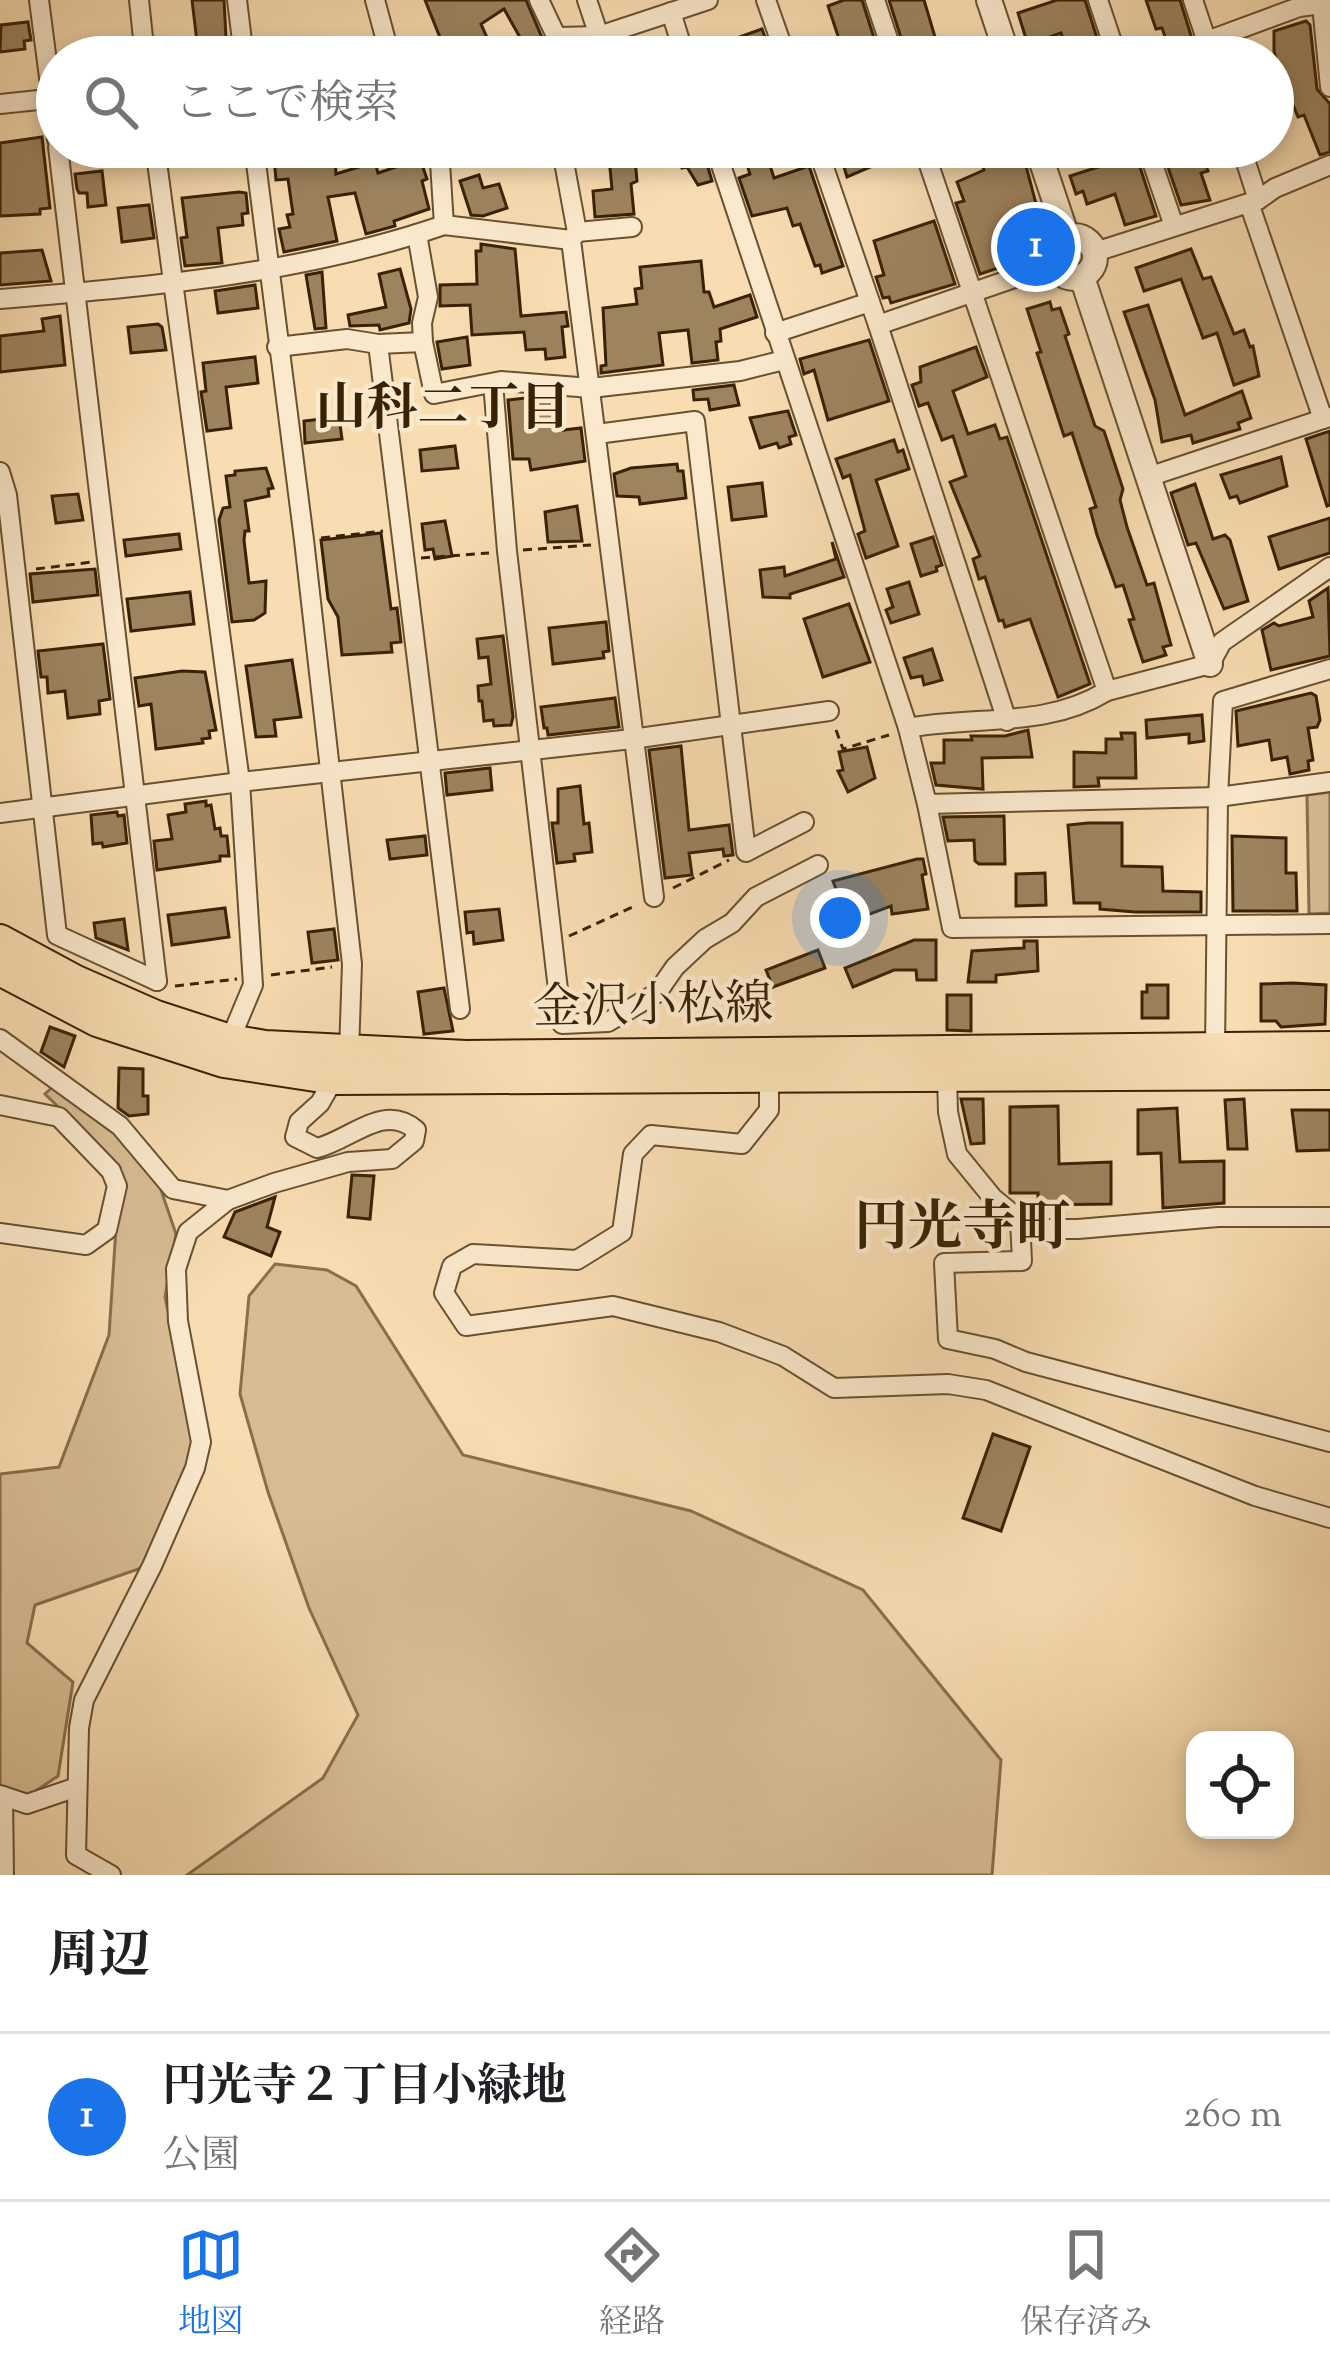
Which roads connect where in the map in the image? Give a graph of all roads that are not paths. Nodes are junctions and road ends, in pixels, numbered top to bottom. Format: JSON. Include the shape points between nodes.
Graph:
{"nodes":[{"id":1,"x":39,"y":0,"type":"edge"},
{"id":2,"x":139,"y":0,"type":"edge"},
{"id":3,"x":237,"y":0,"type":"edge"},
{"id":4,"x":375,"y":0,"type":"edge"},
{"id":5,"x":539,"y":0,"type":"edge"},
{"id":6,"x":587,"y":0,"type":"edge"},
{"id":7,"x":708,"y":0,"type":"edge"},
{"id":8,"x":766,"y":0,"type":"edge"},
{"id":9,"x":875,"y":0,"type":"edge"},
{"id":10,"x":989,"y":0,"type":"edge"},
{"id":11,"x":1099,"y":0,"type":"edge"},
{"id":12,"x":1193,"y":0,"type":"edge"},
{"id":13,"x":1326,"y":4,"type":"edge"},
{"id":14,"x":1282,"y":6,"type":"edge"},
{"id":15,"x":671,"y":12,"type":"junction"},
{"id":16,"x":44,"y":36,"type":"edge"},
{"id":17,"x":143,"y":36,"type":"edge"},
{"id":18,"x":241,"y":36,"type":"edge"},
{"id":19,"x":384,"y":36,"type":"edge"},
{"id":20,"x":557,"y":36,"type":"edge"},
{"id":21,"x":599,"y":36,"type":"joint"},
{"id":22,"x":679,"y":36,"type":"edge"},
{"id":23,"x":779,"y":36,"type":"edge"},
{"id":24,"x":887,"y":36,"type":"edge"},
{"id":25,"x":1000,"y":36,"type":"edge"},
{"id":26,"x":1111,"y":36,"type":"edge"},
{"id":27,"x":1205,"y":36,"type":"edge"},
{"id":28,"x":1231,"y":36,"type":"edge"},
{"id":29,"x":1330,"y":87,"type":"edge"},
{"id":30,"x":36,"y":101,"type":"edge"},
{"id":31,"x":0,"y":104,"type":"edge"},
{"id":32,"x":1330,"y":164,"type":"edge"},
{"id":33,"x":60,"y":168,"type":"edge"},
{"id":34,"x":158,"y":168,"type":"edge"},
{"id":35,"x":256,"y":168,"type":"edge"},
{"id":36,"x":440,"y":168,"type":"edge"},
{"id":37,"x":565,"y":168,"type":"edge"},
{"id":38,"x":722,"y":168,"type":"edge"},
{"id":39,"x":824,"y":168,"type":"edge"},
{"id":40,"x":930,"y":168,"type":"edge"},
{"id":41,"x":1044,"y":168,"type":"edge"},
{"id":42,"x":1154,"y":168,"type":"edge"},
{"id":43,"x":1246,"y":168,"type":"edge"},
{"id":44,"x":1253,"y":201,"type":"junction"},
{"id":45,"x":444,"y":224,"type":"junction"},
{"id":46,"x":1174,"y":226,"type":"junction"},
{"id":47,"x":632,"y":227,"type":"dead end"},
{"id":48,"x":416,"y":234,"type":"junction"},
{"id":49,"x":574,"y":236,"type":"junction"},
{"id":50,"x":1067,"y":238,"type":"junction"},
{"id":51,"x":1095,"y":252,"type":"junction"},
{"id":52,"x":1055,"y":264,"type":"junction"},
{"id":53,"x":268,"y":270,"type":"junction"},
{"id":54,"x":1082,"y":277,"type":"junction"},
{"id":55,"x":172,"y":281,"type":"junction"},
{"id":56,"x":77,"y":293,"type":"junction"},
{"id":57,"x":970,"y":293,"type":"junction"},
{"id":58,"x":0,"y":299,"type":"edge"},
{"id":59,"x":870,"y":302,"type":"junction"},
{"id":60,"x":878,"y":325,"type":"junction"},
{"id":61,"x":775,"y":333,"type":"junction"},
{"id":62,"x":423,"y":342,"type":"junction"},
{"id":63,"x":378,"y":344,"type":"junction"},
{"id":64,"x":277,"y":347,"type":"junction"},
{"id":65,"x":784,"y":360,"type":"junction"},
{"id":66,"x":493,"y":382,"type":"junction"},
{"id":67,"x":591,"y":388,"type":"junction"},
{"id":68,"x":1326,"y":418,"type":"edge"},
{"id":69,"x":597,"y":434,"type":"junction"},
{"id":70,"x":0,"y":472,"type":"edge"},
{"id":71,"x":1148,"y":477,"type":"junction"},
{"id":72,"x":1330,"y":566,"type":"edge"},
{"id":73,"x":1210,"y":664,"type":"junction"},
{"id":74,"x":1330,"y":668,"type":"edge"},
{"id":75,"x":1107,"y":691,"type":"junction"},
{"id":76,"x":1223,"y":701,"type":"junction"},
{"id":77,"x":829,"y":711,"type":"road end"},
{"id":78,"x":1006,"y":721,"type":"junction"},
{"id":79,"x":733,"y":724,"type":"junction"},
{"id":80,"x":908,"y":728,"type":"junction"},
{"id":81,"x":632,"y":739,"type":"junction"},
{"id":82,"x":530,"y":749,"type":"junction"},
{"id":83,"x":431,"y":760,"type":"junction"},
{"id":84,"x":331,"y":772,"type":"junction"},
{"id":85,"x":240,"y":782,"type":"junction"},
{"id":86,"x":1330,"y":782,"type":"edge"},
{"id":87,"x":135,"y":796,"type":"junction"},
{"id":88,"x":1219,"y":797,"type":"junction"},
{"id":89,"x":927,"y":804,"type":"junction"},
{"id":90,"x":42,"y":807,"type":"junction"},
{"id":91,"x":0,"y":813,"type":"edge"},
{"id":92,"x":804,"y":822,"type":"dead end"},
{"id":93,"x":818,"y":865,"type":"dead end"},
{"id":94,"x":654,"y":897,"type":"dead end"},
{"id":95,"x":1215,"y":923,"type":"junction"},
{"id":96,"x":1330,"y":924,"type":"edge"},
{"id":97,"x":0,"y":940,"type":"edge"},
{"id":98,"x":0,"y":970,"type":"edge"},
{"id":99,"x":460,"y":1009,"type":"dead end"},
{"id":100,"x":0,"y":1039,"type":"edge"},
{"id":101,"x":230,"y":1040,"type":"junction"},
{"id":102,"x":1330,"y":1047,"type":"edge"},
{"id":103,"x":1215,"y":1048,"type":"junction"},
{"id":104,"x":342,"y":1066,"type":"junction"},
{"id":105,"x":1330,"y":1074,"type":"edge"},
{"id":106,"x":946,"y":1077,"type":"junction"},
{"id":107,"x":769,"y":1078,"type":"junction"},
{"id":108,"x":0,"y":1105,"type":"edge"},
{"id":109,"x":228,"y":1200,"type":"junction"},
{"id":110,"x":1330,"y":1217,"type":"edge"},
{"id":111,"x":1020,"y":1220,"type":"junction"},
{"id":112,"x":0,"y":1233,"type":"edge"},
{"id":113,"x":1330,"y":1442,"type":"edge"},
{"id":114,"x":1330,"y":1518,"type":"edge"},
{"id":115,"x":77,"y":1786,"type":"junction"},
{"id":116,"x":2,"y":1796,"type":"edge"},
{"id":117,"x":4,"y":1875,"type":"edge"},
{"id":118,"x":111,"y":1875,"type":"edge"}],
"edges":[{"from":1,"to":16,"type":"street"},
{"from":2,"to":17,"type":"street"},
{"from":3,"to":18,"type":"street"},
{"from":4,"to":19,"type":"street"},
{"from":5,"to":20,"type":"street"},
{"from":6,"to":21,"type":"street"},
{"from":7,"to":15,"type":"street"},
{"from":8,"to":23,"type":"street"},
{"from":9,"to":24,"type":"street"},
{"from":10,"to":25,"type":"street"},
{"from":11,"to":26,"type":"street"},
{"from":12,"to":27,"type":"street"},
{"from":13,"to":14,"type":"street"},
{"from":13,"to":29,"type":"street"},
{"from":14,"to":28,"type":"street"},
{"from":15,"to":21,"type":"street"},
{"from":15,"to":22,"type":"street"},
{"from":30,"to":31,"type":"street"},
{"from":32,"to":44,"type":"street"},
{"from":33,"to":56,"type":"street"},
{"from":34,"to":55,"type":"street"},
{"from":35,"to":53,"type":"street"},
{"from":36,"to":45,"type":"street"},
{"from":37,"to":49,"type":"street"},
{"from":38,"to":61,"type":"street"},
{"from":39,"to":59,"type":"street"},
{"from":40,"to":57,"type":"street"},
{"from":41,"to":50,"type":"street"},
{"from":42,"to":46,"type":"street"},
{"from":43,"to":44,"type":"street"},
{"from":44,"to":46,"type":"street"},
{"from":44,"to":68,"type":"street"},
{"from":45,"to":48,"type":"street"},
{"from":45,"to":49,"type":"street"},
{"from":46,"to":51,"type":"street"},
{"from":47,"to":49,"type":"street"},
{"from":48,"to":53,"type":"street"},
{"from":48,"to":62,"type":"street","via":[[428,297]]},
{"from":49,"to":67,"type":"street"},
{"from":50,"to":51,"type":"street","via":[[1087,240]]},
{"from":50,"to":52,"type":"street","via":[[1054,251]]},
{"from":51,"to":54,"type":"street"},
{"from":52,"to":54,"type":"street","via":[[1069,278]]},
{"from":52,"to":57,"type":"street"},
{"from":53,"to":55,"type":"street"},
{"from":53,"to":64,"type":"street"},
{"from":54,"to":71,"type":"street"},
{"from":55,"to":56,"type":"street"},
{"from":55,"to":85,"type":"street"},
{"from":56,"to":58,"type":"street"},
{"from":56,"to":87,"type":"street"},
{"from":57,"to":60,"type":"street"},
{"from":57,"to":75,"type":"street"},
{"from":59,"to":60,"type":"street"},
{"from":59,"to":61,"type":"street"},
{"from":60,"to":78,"type":"street"},
{"from":61,"to":65,"type":"street"},
{"from":62,"to":63,"type":"street"},
{"from":62,"to":66,"type":"street","via":[[434,394]]},
{"from":63,"to":64,"type":"street"},
{"from":63,"to":83,"type":"street"},
{"from":64,"to":84,"type":"street"},
{"from":65,"to":67,"type":"street"},
{"from":65,"to":80,"type":"street"},
{"from":66,"to":67,"type":"street"},
{"from":66,"to":82,"type":"street"},
{"from":67,"to":69,"type":"street"},
{"from":68,"to":71,"type":"street"},
{"from":69,"to":79,"type":"street","via":[[695,421]]},
{"from":69,"to":81,"type":"street"},
{"from":70,"to":90,"type":"street"},
{"from":71,"to":73,"type":"street"},
{"from":72,"to":73,"type":"street","via":[[1222,642]]},
{"from":73,"to":75,"type":"street"},
{"from":73,"to":76,"type":"street"},
{"from":74,"to":76,"type":"street"},
{"from":75,"to":78,"type":"street","via":[[1083,706]]},
{"from":76,"to":88,"type":"street"},
{"from":77,"to":79,"type":"street"},
{"from":78,"to":80,"type":"street"},
{"from":79,"to":81,"type":"street"},
{"from":79,"to":92,"type":"street","via":[[746,851]]},
{"from":80,"to":89,"type":"street"},
{"from":81,"to":82,"type":"street"},
{"from":81,"to":94,"type":"street"},
{"from":82,"to":83,"type":"street"},
{"from":82,"to":93,"type":"street","via":[[562,1024],[608,1022],[657,993],[675,967],[756,897]]},
{"from":83,"to":84,"type":"street"},
{"from":83,"to":99,"type":"street"},
{"from":84,"to":85,"type":"street"},
{"from":84,"to":104,"type":"street","via":[[352,964]]},
{"from":85,"to":87,"type":"street"},
{"from":85,"to":101,"type":"street","via":[[254,985]]},
{"from":86,"to":88,"type":"street"},
{"from":87,"to":90,"type":"street"},
{"from":87,"to":90,"type":"street","via":[[157,981],[57,935]]},
{"from":88,"to":89,"type":"street"},
{"from":88,"to":95,"type":"street"},
{"from":89,"to":95,"type":"street","via":[[952,928]]},
{"from":90,"to":91,"type":"street"},
{"from":95,"to":96,"type":"street"},
{"from":95,"to":103,"type":"street"},
{"from":97,"to":101,"type":"main road","name":"金沢小松線","via":[[156,1016]]},
{"from":98,"to":104,"type":"main road","name":"金沢小松線","via":[[97,1022],[224,1062]]},
{"from":100,"to":109,"type":"street","via":[[120,1126],[173,1189]]},
{"from":101,"to":104,"type":"main road","name":"金沢小松線"},
{"from":102,"to":103,"type":"main road","name":"金沢小松線"},
{"from":103,"to":104,"type":"main road","name":"金沢小松線","via":[[466,1056]]},
{"from":104,"to":107,"type":"main road","name":"金沢小松線"},
{"from":104,"to":109,"type":"street","via":[[295,1137],[317,1148],[395,1118],[416,1130],[414,1141],[392,1159],[315,1169]]},
{"from":105,"to":106,"type":"main road","name":"金沢小松線"},
{"from":106,"to":107,"type":"main road","name":"金沢小松線"},
{"from":106,"to":111,"type":"street","via":[[958,1154]]},
{"from":107,"to":114,"type":"street","via":[[769,1110],[742,1144],[650,1135],[633,1154],[622,1232],[577,1260],[473,1254],[452,1266],[443,1293],[466,1326],[614,1306],[719,1332],[782,1356],[834,1388],[986,1390]]},
{"from":108,"to":112,"type":"street","via":[[59,1117],[117,1186],[107,1230],[86,1245]]},
{"from":109,"to":115,"type":"street","via":[[188,1232],[176,1269],[201,1442],[195,1468],[84,1700]]},
{"from":110,"to":111,"type":"street","via":[[1078,1229],[1031,1229]]},
{"from":111,"to":113,"type":"street","via":[[1022,1261],[944,1263],[948,1339]]},
{"from":115,"to":116,"type":"street","via":[[27,1804]]},
{"from":115,"to":118,"type":"street","via":[[76,1855]]},
{"from":116,"to":117,"type":"street"}]}
